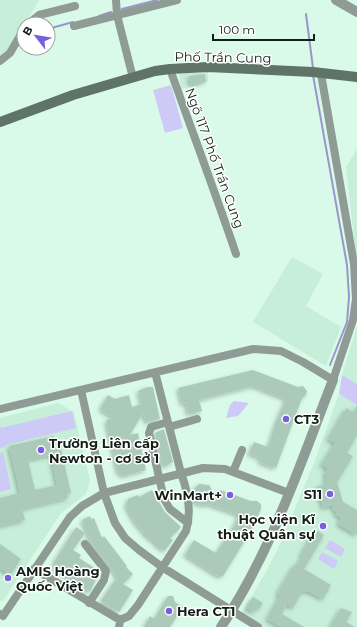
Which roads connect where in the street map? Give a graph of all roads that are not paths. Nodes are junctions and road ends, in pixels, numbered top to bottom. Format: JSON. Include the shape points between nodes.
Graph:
{"nodes":[{"id":1,"x":116,"y":0,"type":"edge"},
{"id":2,"x":177,"y":0,"type":"edge"},
{"id":3,"x":336,"y":0,"type":"edge"},
{"id":4,"x":74,"y":6,"type":"dead end"},
{"id":5,"x":356,"y":10,"type":"edge"},
{"id":6,"x":117,"y":15,"type":"junction"},
{"id":7,"x":37,"y":16,"type":"edge"},
{"id":8,"x":74,"y":26,"type":"dead end"},
{"id":9,"x":16,"y":43,"type":"edge"},
{"id":10,"x":0,"y":61,"type":"edge"},
{"id":11,"x":170,"y":69,"type":"junction"},
{"id":12,"x":317,"y":73,"type":"junction"},
{"id":13,"x":357,"y":77,"type":"edge"},
{"id":14,"x":133,"y":78,"type":"junction"},
{"id":15,"x":0,"y":122,"type":"edge"},
{"id":16,"x":236,"y":254,"type":"dead end"},
{"id":17,"x":155,"y":372,"type":"junction"},
{"id":18,"x":332,"y":380,"type":"junction"},
{"id":19,"x":81,"y":390,"type":"junction"},
{"id":20,"x":0,"y":409,"type":"edge"},
{"id":21,"x":197,"y":419,"type":"dead end"},
{"id":22,"x":169,"y":424,"type":"junction"},
{"id":23,"x":242,"y":450,"type":"dead end"},
{"id":24,"x":233,"y":472,"type":"junction"},
{"id":25,"x":181,"y":474,"type":"junction"},
{"id":26,"x":159,"y":479,"type":"junction"},
{"id":27,"x":104,"y":493,"type":"junction"},
{"id":28,"x":289,"y":493,"type":"junction"},
{"id":29,"x":188,"y":523,"type":"junction"},
{"id":30,"x":85,"y":544,"type":"dead end"},
{"id":31,"x":162,"y":567,"type":"junction"},
{"id":32,"x":34,"y":569,"type":"junction"},
{"id":33,"x":89,"y":603,"type":"junction"},
{"id":34,"x":232,"y":611,"type":"junction"},
{"id":35,"x":0,"y":614,"type":"edge"},
{"id":36,"x":120,"y":624,"type":"edge"},
{"id":37,"x":221,"y":627,"type":"edge"},
{"id":38,"x":258,"y":627,"type":"edge"}],
"edges":[{"from":1,"to":6,"type":"street"},
{"from":2,"to":6,"type":"street"},
{"from":3,"to":5,"type":"street"},
{"from":4,"to":7,"type":"street"},
{"from":6,"to":8,"type":"street"},
{"from":6,"to":14,"type":"street"},
{"from":9,"to":10,"type":"street","via":[[10,53]]},
{"from":11,"to":12,"type":"main road","name":"Phố Trần Cung","via":[[208,67]]},
{"from":11,"to":14,"type":"main road","name":"Phố Trần Cung"},
{"from":11,"to":16,"type":"street","name":"Ngõ 117 Phố Trần Cung"},
{"from":12,"to":13,"type":"main road","name":"Phố Trần Cung"},
{"from":12,"to":18,"type":"street","via":[[354,264],[356,299],[353,320]]},
{"from":14,"to":15,"type":"main road","name":"Phố Trần Cung","via":[[73,94]]},
{"from":17,"to":18,"type":"street","via":[[253,348],[280,351]]},
{"from":17,"to":19,"type":"street"},
{"from":17,"to":22,"type":"street"},
{"from":18,"to":28,"type":"street"},
{"from":19,"to":20,"type":"street"},
{"from":19,"to":27,"type":"street"},
{"from":21,"to":22,"type":"street"},
{"from":22,"to":25,"type":"street"},
{"from":22,"to":26,"type":"street","via":[[151,427],[149,431]]},
{"from":23,"to":24,"type":"street"},
{"from":24,"to":25,"type":"street","via":[[214,467]]},
{"from":24,"to":28,"type":"street"},
{"from":25,"to":26,"type":"street"},
{"from":25,"to":29,"type":"street","via":[[187,489],[190,512]]},
{"from":26,"to":27,"type":"street"},
{"from":26,"to":29,"type":"street","via":[[166,503]]},
{"from":27,"to":31,"type":"street","via":[[115,523],[125,538]]},
{"from":27,"to":32,"type":"street","via":[[82,506],[70,517]]},
{"from":28,"to":34,"type":"street","via":[[265,551]]},
{"from":29,"to":31,"type":"street","via":[[186,531]]},
{"from":30,"to":33,"type":"street","via":[[106,571],[104,580]]},
{"from":31,"to":34,"type":"street"},
{"from":31,"to":36,"type":"street","via":[[129,616]]},
{"from":32,"to":33,"type":"street"},
{"from":32,"to":35,"type":"street","via":[[3,616]]},
{"from":33,"to":36,"type":"street"},
{"from":34,"to":37,"type":"street"},
{"from":34,"to":38,"type":"street"}]}
